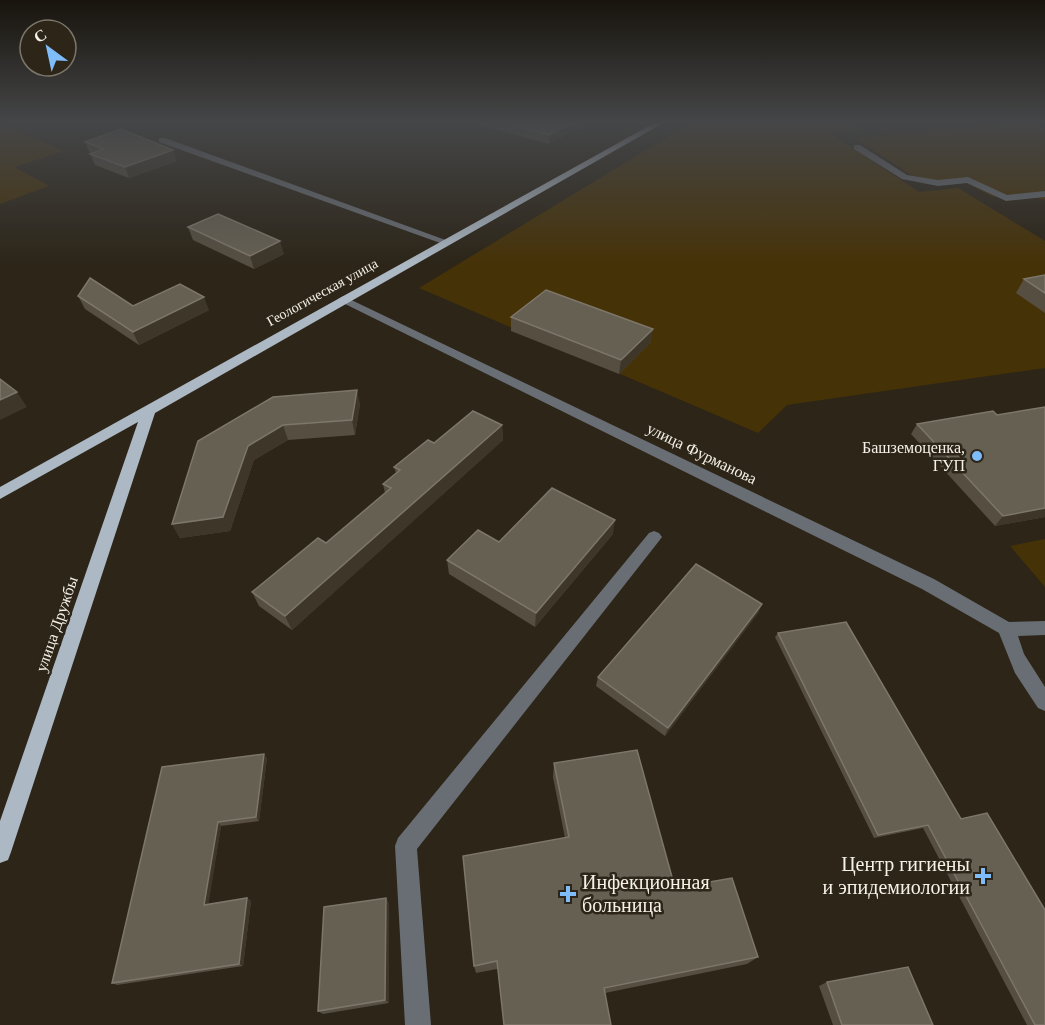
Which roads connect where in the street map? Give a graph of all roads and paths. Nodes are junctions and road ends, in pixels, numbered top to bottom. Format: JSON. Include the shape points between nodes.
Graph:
{"nodes":[{"id":1,"x":245,"y":170,"type":"edge"},
{"id":2,"x":575,"y":170,"type":"edge"},
{"id":3,"x":893,"y":170,"type":"edge"},
{"id":4,"x":1045,"y":194,"type":"edge"},
{"id":5,"x":446,"y":242,"type":"junction"},
{"id":6,"x":344,"y":299,"type":"junction"},
{"id":7,"x":149,"y":410,"type":"junction"},
{"id":8,"x":0,"y":494,"type":"edge"},
{"id":9,"x":654,"y":537,"type":"dead end"},
{"id":10,"x":1045,"y":628,"type":"edge"},
{"id":11,"x":1006,"y":629,"type":"junction"},
{"id":12,"x":1045,"y":702,"type":"edge"},
{"id":13,"x":0,"y":852,"type":"edge"},
{"id":14,"x":418,"y":1025,"type":"edge"}],
"edges":[{"from":1,"to":5,"type":"street"},
{"from":2,"to":5,"type":"main road","name":"Геологическая улица"},
{"from":3,"to":4,"type":"street","via":[[905,177],[938,183],[968,180],[1006,198]]},
{"from":5,"to":6,"type":"main road","name":"Геологическая улица"},
{"from":6,"to":7,"type":"main road","name":"Геологическая улица"},
{"from":6,"to":11,"type":"street","name":"улица Фурманова","via":[[928,584]]},
{"from":7,"to":8,"type":"main road","name":"Геологическая улица"},
{"from":7,"to":13,"type":"main road","name":"улица Дружбы"},
{"from":9,"to":14,"type":"street","via":[[405,846]]},
{"from":10,"to":11,"type":"street"},
{"from":11,"to":12,"type":"street","via":[[1021,668]]}]}
